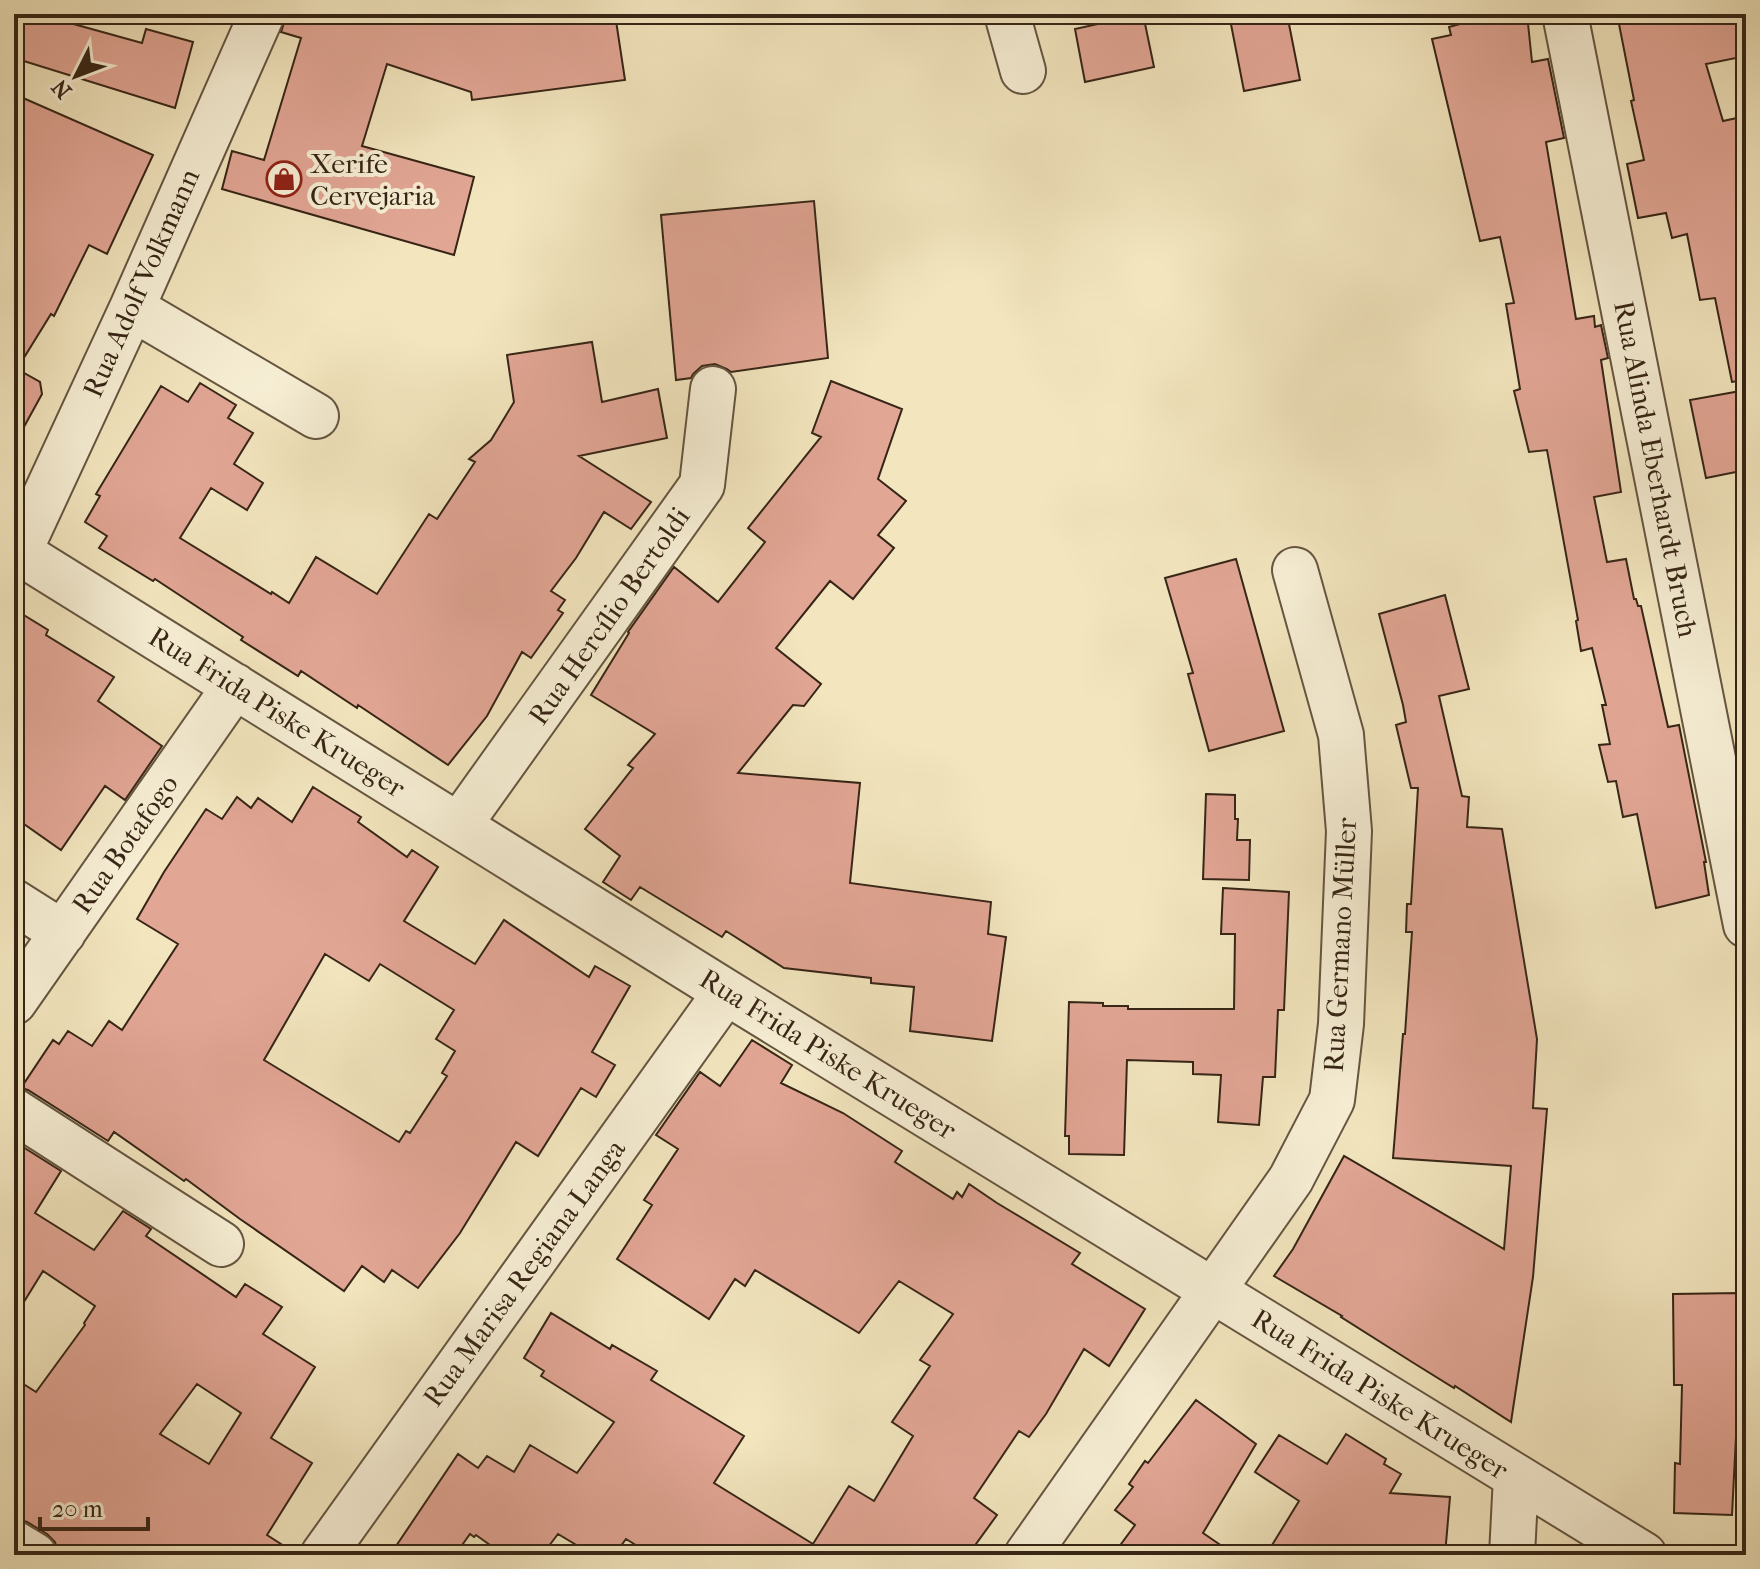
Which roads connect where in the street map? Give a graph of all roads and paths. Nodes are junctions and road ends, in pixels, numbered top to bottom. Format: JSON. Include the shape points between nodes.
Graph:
{"nodes":[{"id":1,"x":262,"y":14,"type":"edge"},
{"id":2,"x":1007,"y":14,"type":"edge"},
{"id":3,"x":1565,"y":14,"type":"edge"},
{"id":4,"x":1023,"y":71,"type":"dead end"},
{"id":5,"x":132,"y":308,"type":"junction"},
{"id":6,"x":713,"y":389,"type":"dead end"},
{"id":7,"x":316,"y":416,"type":"dead end"},
{"id":8,"x":16,"y":550,"type":"edge"},
{"id":9,"x":1295,"y":570,"type":"dead end"},
{"id":10,"x":235,"y":686,"type":"junction"},
{"id":11,"x":459,"y":825,"type":"junction"},
{"id":12,"x":14,"y":902,"type":"edge"},
{"id":13,"x":1746,"y":925,"type":"edge"},
{"id":14,"x":63,"y":933,"type":"junction"},
{"id":15,"x":726,"y":992,"type":"junction"},
{"id":16,"x":14,"y":1002,"type":"edge"},
{"id":17,"x":14,"y":1111,"type":"edge"},
{"id":18,"x":221,"y":1244,"type":"dead end"},
{"id":19,"x":1213,"y":1292,"type":"junction"},
{"id":20,"x":1516,"y":1477,"type":"junction"},
{"id":21,"x":14,"y":1543,"type":"edge"},
{"id":22,"x":34,"y":1555,"type":"edge"},
{"id":23,"x":323,"y":1555,"type":"edge"},
{"id":24,"x":1027,"y":1555,"type":"edge"},
{"id":25,"x":1512,"y":1555,"type":"edge"},
{"id":26,"x":1644,"y":1555,"type":"edge"}],
"edges":[{"from":1,"to":5,"type":"street","name":"Rua Adolf Volkmann"},
{"from":2,"to":4,"type":"street"},
{"from":3,"to":13,"type":"street","name":"Rua Alinda Eberhardt Bruch"},
{"from":5,"to":7,"type":"street"},
{"from":5,"to":8,"type":"street","name":"Rua Adolf Volkmann"},
{"from":6,"to":11,"type":"street","name":"Rua Hercílio Bertoldi","via":[[702,485]]},
{"from":8,"to":10,"type":"street","name":"Rua Frida Piske Krueger"},
{"from":9,"to":19,"type":"street","name":"Rua Germano Müller","via":[[1341,735],[1349,831],[1339,1040],[1332,1100],[1291,1179]]},
{"from":10,"to":11,"type":"street","name":"Rua Frida Piske Krueger"},
{"from":10,"to":14,"type":"street","name":"Rua Botafogo"},
{"from":11,"to":15,"type":"street","name":"Rua Frida Piske Krueger"},
{"from":12,"to":14,"type":"street"},
{"from":14,"to":16,"type":"street","name":"Rua Botafogo"},
{"from":15,"to":19,"type":"street","name":"Rua Frida Piske Krueger"},
{"from":15,"to":23,"type":"street","name":"Rua Marisa Regiana Langa"},
{"from":17,"to":18,"type":"street"},
{"from":19,"to":20,"type":"street","name":"Rua Frida Piske Krueger"},
{"from":19,"to":24,"type":"street","name":"Rua Germano Müller"},
{"from":20,"to":25,"type":"street"},
{"from":20,"to":26,"type":"street","name":"Rua Frida Piske Krueger"},
{"from":21,"to":22,"type":"street"}]}
